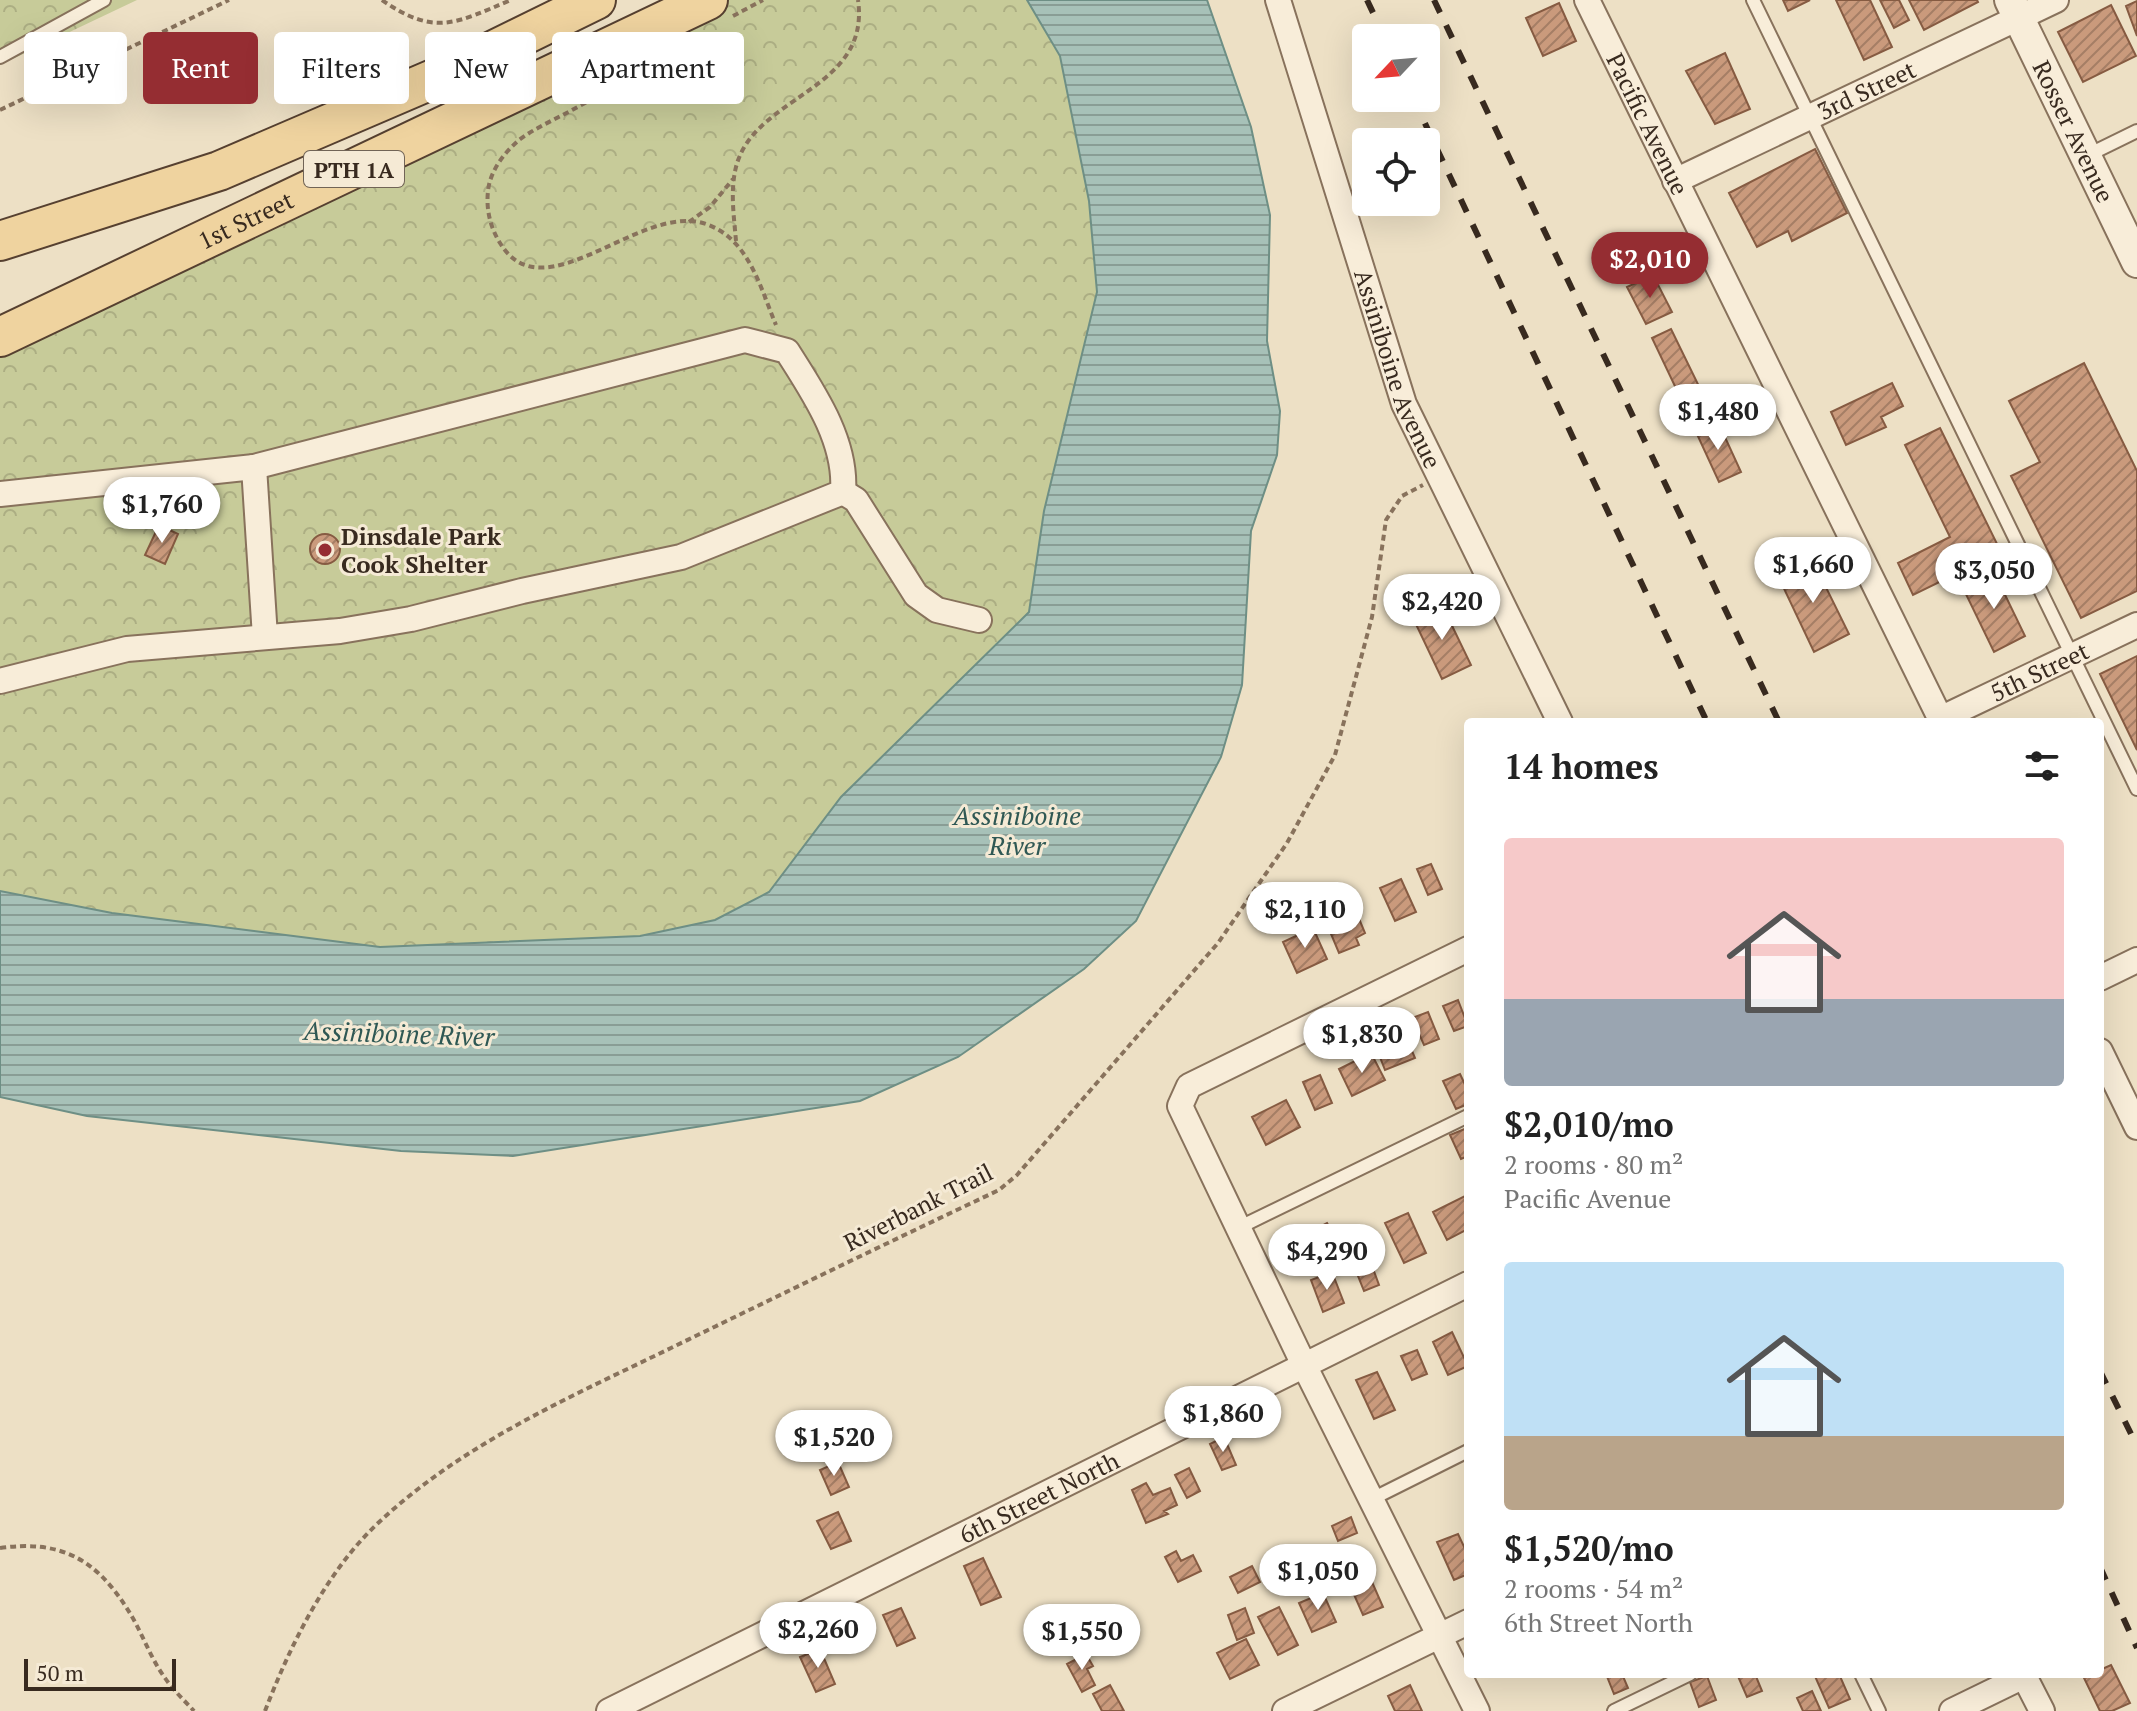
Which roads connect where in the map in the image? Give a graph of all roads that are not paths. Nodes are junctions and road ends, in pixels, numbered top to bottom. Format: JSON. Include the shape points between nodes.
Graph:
{"nodes":[{"id":1,"x":104,"y":0,"type":"edge"},
{"id":2,"x":596,"y":0,"type":"edge"},
{"id":3,"x":1278,"y":0,"type":"edge"},
{"id":4,"x":1587,"y":0,"type":"edge"},
{"id":5,"x":1753,"y":0,"type":"edge"},
{"id":6,"x":2056,"y":0,"type":"edge"},
{"id":7,"x":2014,"y":9,"type":"edge"},
{"id":8,"x":714,"y":18,"type":"edge"},
{"id":9,"x":0,"y":57,"type":"edge"},
{"id":10,"x":1811,"y":117,"type":"junction"},
{"id":11,"x":2137,"y":131,"type":"edge"},
{"id":12,"x":2086,"y":156,"type":"junction"},
{"id":13,"x":1675,"y":181,"type":"junction"},
{"id":14,"x":0,"y":241,"type":"edge"},
{"id":15,"x":2137,"y":262,"type":"edge"},
{"id":16,"x":0,"y":337,"type":"edge"},
{"id":17,"x":254,"y":467,"type":"junction"},
{"id":18,"x":843,"y":492,"type":"junction"},
{"id":19,"x":0,"y":494,"type":"edge"},
{"id":20,"x":979,"y":620,"type":"dead end"},
{"id":21,"x":2137,"y":625,"type":"edge"},
{"id":22,"x":265,"y":637,"type":"junction"},
{"id":23,"x":2074,"y":656,"type":"junction"},
{"id":24,"x":0,"y":681,"type":"edge"},
{"id":25,"x":1558,"y":718,"type":"edge"},
{"id":26,"x":1940,"y":718,"type":"edge"},
{"id":27,"x":1945,"y":718,"type":"edge"},
{"id":28,"x":2103,"y":718,"type":"edge"},
{"id":29,"x":2104,"y":719,"type":"edge"},
{"id":30,"x":2137,"y":789,"type":"edge"},
{"id":31,"x":1464,"y":951,"type":"edge"},
{"id":32,"x":2137,"y":960,"type":"edge"},
{"id":33,"x":2104,"y":976,"type":"edge"},
{"id":34,"x":2104,"y":1059,"type":"edge"},
{"id":35,"x":1464,"y":1118,"type":"edge"},
{"id":36,"x":2137,"y":1127,"type":"edge"},
{"id":37,"x":1238,"y":1228,"type":"junction"},
{"id":38,"x":1464,"y":1286,"type":"edge"},
{"id":39,"x":1303,"y":1363,"type":"junction"},
{"id":40,"x":1464,"y":1453,"type":"edge"},
{"id":41,"x":1372,"y":1499,"type":"junction"},
{"id":42,"x":1464,"y":1624,"type":"edge"},
{"id":43,"x":1441,"y":1635,"type":"junction"},
{"id":44,"x":1682,"y":1678,"type":"edge"},
{"id":45,"x":1863,"y":1678,"type":"edge"},
{"id":46,"x":2018,"y":1678,"type":"edge"},
{"id":47,"x":2026,"y":1678,"type":"edge"},
{"id":48,"x":609,"y":1711,"type":"edge"},
{"id":49,"x":1285,"y":1711,"type":"edge"},
{"id":50,"x":1477,"y":1711,"type":"edge"},
{"id":51,"x":1614,"y":1711,"type":"edge"},
{"id":52,"x":1879,"y":1711,"type":"edge"},
{"id":53,"x":1952,"y":1711,"type":"edge"},
{"id":54,"x":2042,"y":1711,"type":"edge"}],
"edges":[{"from":1,"to":9,"type":"lane"},
{"from":2,"to":14,"type":"main road","number":"PTH 1A","via":[[445,74],[219,171]]},
{"from":3,"to":25,"type":"street","name":"Assiniboine Avenue","via":[[1404,404]]},
{"from":4,"to":13,"type":"street","name":"Pacific Avenue"},
{"from":5,"to":10,"type":"lane"},
{"from":6,"to":7,"type":"street","name":"3rd Street"},
{"from":7,"to":10,"type":"street","name":"3rd Street"},
{"from":7,"to":12,"type":"street","name":"Rosser Avenue"},
{"from":8,"to":16,"type":"main road","name":"1st Street","number":"PTH 1A"},
{"from":10,"to":13,"type":"street","name":"3rd Street"},
{"from":10,"to":23,"type":"lane"},
{"from":11,"to":12,"type":"lane"},
{"from":12,"to":15,"type":"street","name":"Rosser Avenue"},
{"from":13,"to":26,"type":"street","name":"Pacific Avenue"},
{"from":17,"to":18,"type":"street","via":[[745,340],[787,351],[823,413],[845,469]]},
{"from":17,"to":19,"type":"street"},
{"from":17,"to":22,"type":"street"},
{"from":18,"to":20,"type":"street","via":[[856,500],[916,595],[937,610]]},
{"from":18,"to":22,"type":"street","via":[[681,557],[411,619]]},
{"from":21,"to":23,"type":"street","name":"5th Street"},
{"from":22,"to":24,"type":"street","via":[[127,649]]},
{"from":23,"to":27,"type":"street","name":"5th Street"},
{"from":23,"to":28,"type":"lane"},
{"from":29,"to":30,"type":"lane"},
{"from":31,"to":37,"type":"street","via":[[1189,1086],[1180,1106]]},
{"from":32,"to":33,"type":"street"},
{"from":34,"to":36,"type":"street"},
{"from":35,"to":37,"type":"lane"},
{"from":37,"to":39,"type":"street"},
{"from":38,"to":39,"type":"street","name":"6th Street North"},
{"from":39,"to":41,"type":"street"},
{"from":39,"to":48,"type":"street","name":"6th Street North"},
{"from":40,"to":41,"type":"lane"},
{"from":41,"to":43,"type":"street"},
{"from":42,"to":43,"type":"street"},
{"from":43,"to":49,"type":"street"},
{"from":43,"to":50,"type":"street"},
{"from":44,"to":51,"type":"lane"},
{"from":45,"to":52,"type":"lane"},
{"from":46,"to":53,"type":"street"},
{"from":47,"to":54,"type":"street"}]}
